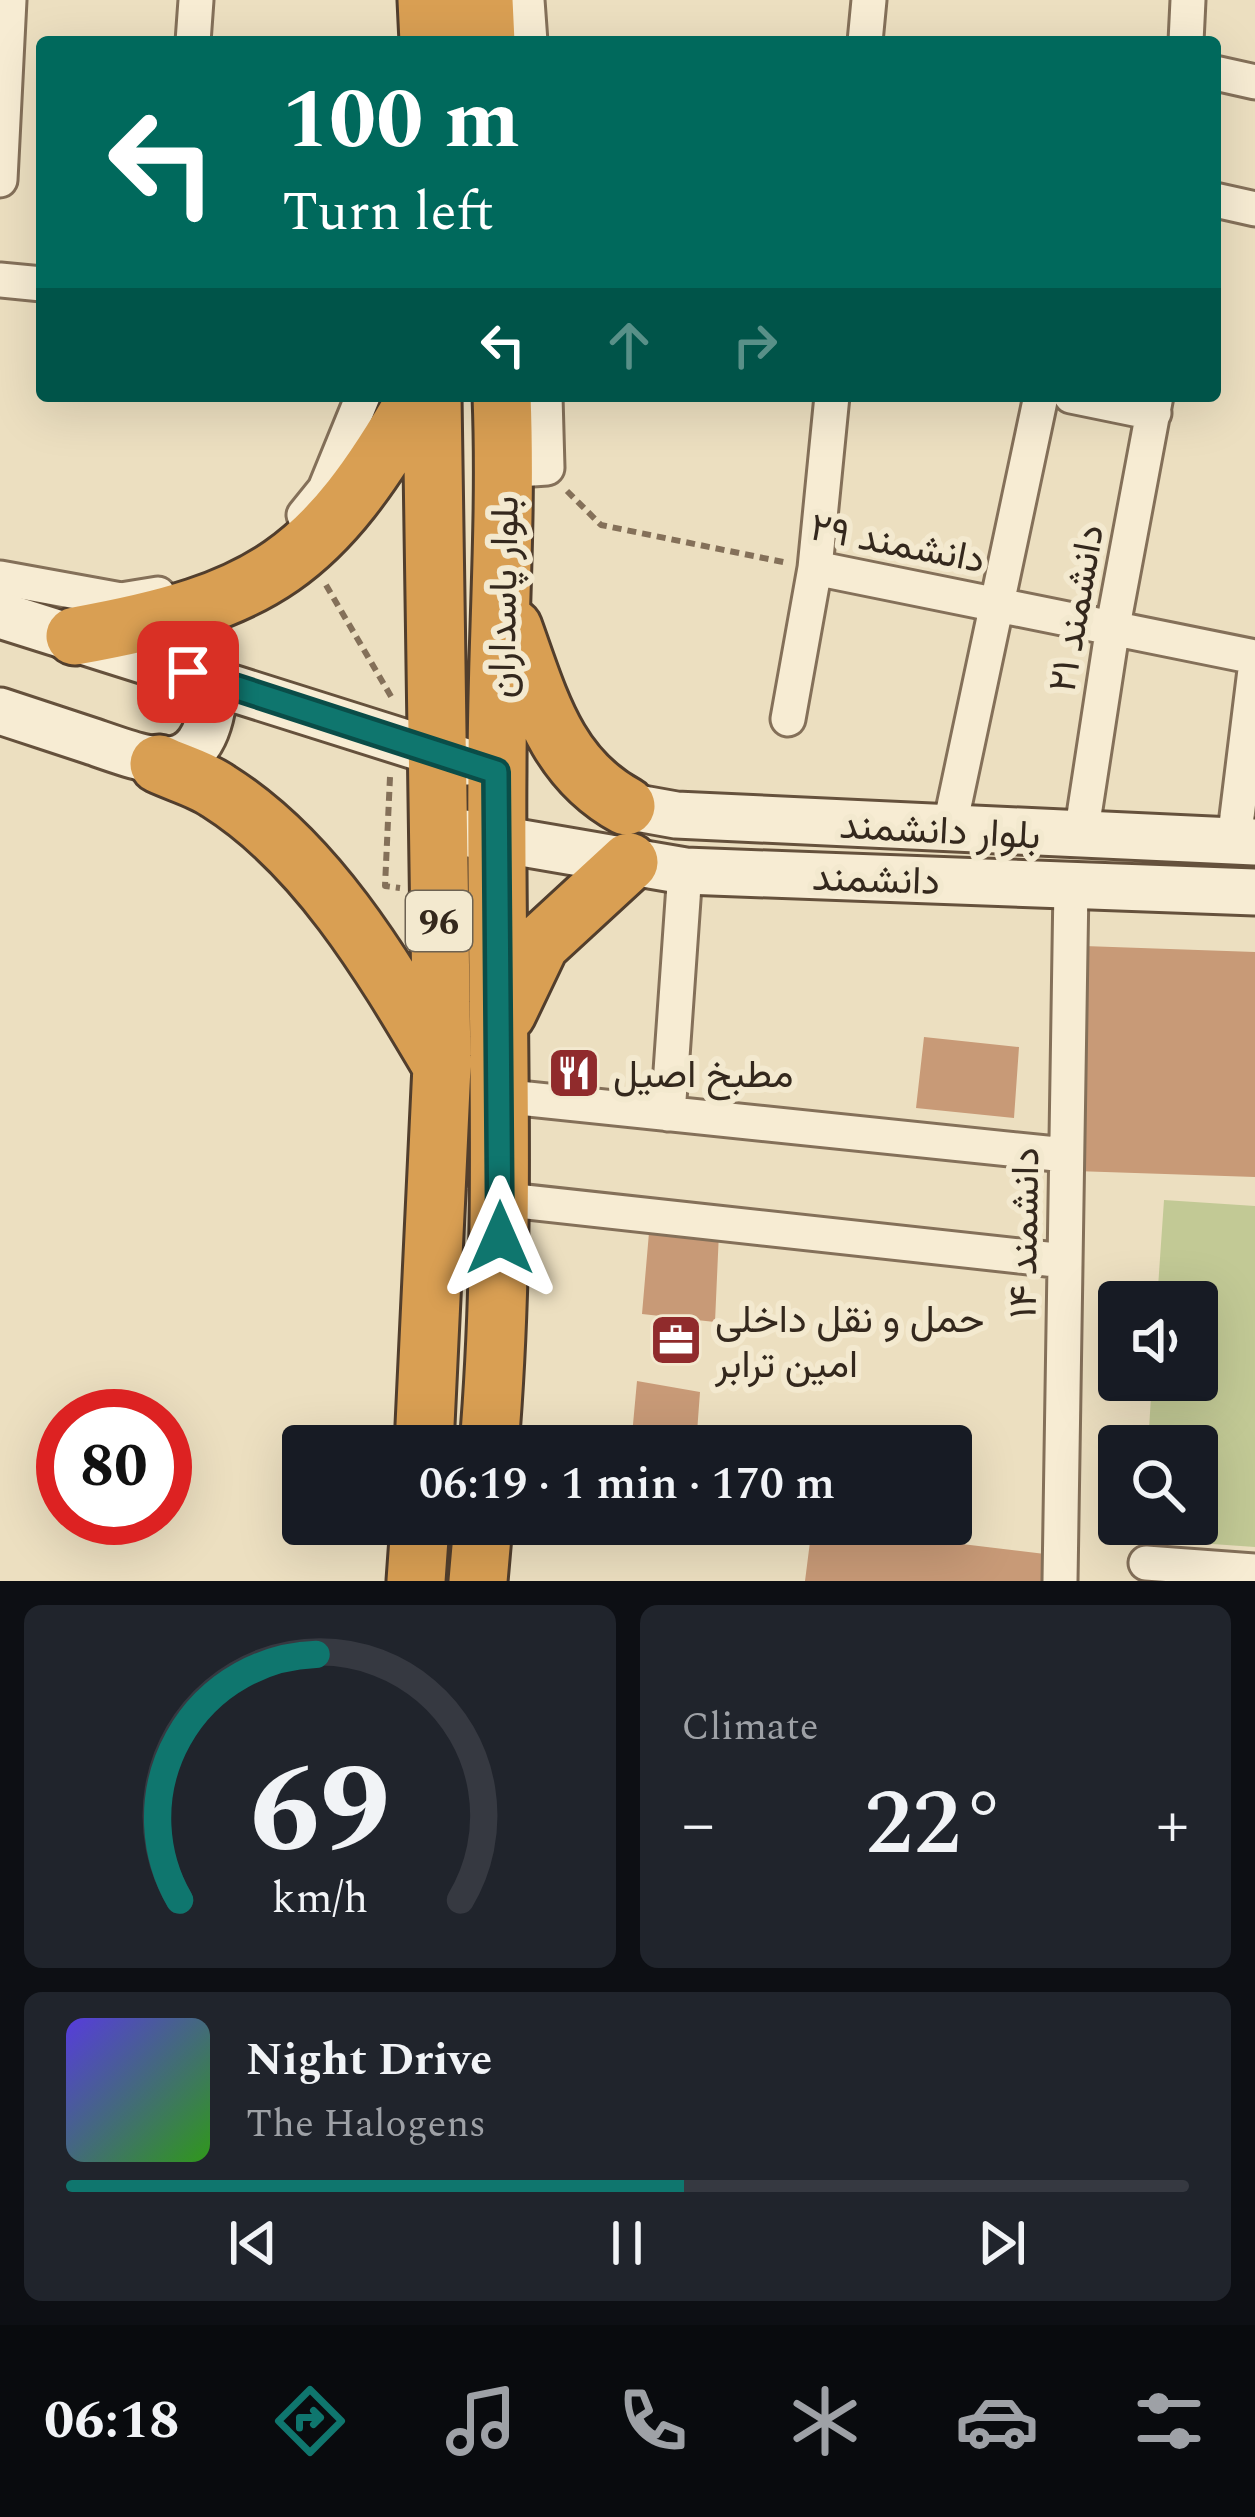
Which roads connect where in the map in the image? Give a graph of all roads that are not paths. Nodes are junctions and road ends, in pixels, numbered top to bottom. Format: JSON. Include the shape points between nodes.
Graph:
{"nodes":[{"id":1,"x":9,"y":0,"type":"edge"},
{"id":2,"x":196,"y":0,"type":"edge"},
{"id":3,"x":427,"y":0,"type":"edge"},
{"id":4,"x":484,"y":0,"type":"edge"},
{"id":5,"x":527,"y":0,"type":"edge"},
{"id":6,"x":868,"y":0,"type":"edge"},
{"id":7,"x":1188,"y":0,"type":"edge"},
{"id":8,"x":194,"y":36,"type":"edge"},
{"id":9,"x":429,"y":36,"type":"edge"},
{"id":10,"x":486,"y":36,"type":"edge"},
{"id":11,"x":530,"y":36,"type":"edge"},
{"id":12,"x":865,"y":36,"type":"edge"},
{"id":13,"x":1186,"y":36,"type":"edge"},
{"id":14,"x":1221,"y":74,"type":"edge"},
{"id":15,"x":1255,"y":82,"type":"edge"},
{"id":16,"x":0,"y":180,"type":"edge"},
{"id":17,"x":1221,"y":201,"type":"edge"},
{"id":18,"x":1255,"y":209,"type":"edge"},
{"id":19,"x":0,"y":280,"type":"edge"},
{"id":20,"x":36,"y":283,"type":"edge"},
{"id":21,"x":361,"y":402,"type":"edge"},
{"id":22,"x":414,"y":402,"type":"edge"},
{"id":23,"x":432,"y":402,"type":"edge"},
{"id":24,"x":504,"y":402,"type":"edge"},
{"id":25,"x":543,"y":402,"type":"edge"},
{"id":26,"x":831,"y":402,"type":"edge"},
{"id":27,"x":1040,"y":402,"type":"edge"},
{"id":28,"x":1155,"y":404,"type":"edge"},
{"id":29,"x":526,"y":469,"type":"junction"},
{"id":30,"x":815,"y":568,"type":"junction"},
{"id":31,"x":0,"y":578,"type":"edge"},
{"id":32,"x":504,"y":602,"type":"junction"},
{"id":33,"x":999,"y":605,"type":"junction"},
{"id":34,"x":0,"y":615,"type":"edge"},
{"id":35,"x":1113,"y":626,"type":"junction"},
{"id":36,"x":75,"y":636,"type":"junction"},
{"id":37,"x":1255,"y":656,"type":"edge"},
{"id":38,"x":1255,"y":670,"type":"edge"},
{"id":39,"x":188,"y":672,"type":"junction"},
{"id":40,"x":0,"y":711,"type":"edge"},
{"id":41,"x":788,"y":719,"type":"dead end"},
{"id":42,"x":434,"y":752,"type":"junction"},
{"id":43,"x":159,"y":764,"type":"junction"},
{"id":44,"x":496,"y":772,"type":"junction"},
{"id":45,"x":626,"y":806,"type":"joint"},
{"id":46,"x":437,"y":827,"type":"junction"},
{"id":47,"x":949,"y":830,"type":"junction"},
{"id":48,"x":1081,"y":836,"type":"junction"},
{"id":49,"x":500,"y":840,"type":"junction"},
{"id":50,"x":1244,"y":842,"type":"edge"},
{"id":51,"x":628,"y":862,"type":"junction"},
{"id":52,"x":685,"y":871,"type":"junction"},
{"id":53,"x":1071,"y":886,"type":"junction"},
{"id":54,"x":1255,"y":892,"type":"edge"},
{"id":55,"x":502,"y":1022,"type":"junction"},
{"id":56,"x":442,"y":1066,"type":"junction"},
{"id":57,"x":499,"y":1096,"type":"junction"},
{"id":58,"x":668,"y":1114,"type":"junction"},
{"id":59,"x":1066,"y":1155,"type":"junction"},
{"id":60,"x":499,"y":1199,"type":"junction"},
{"id":61,"x":1065,"y":1261,"type":"junction"},
{"id":62,"x":425,"y":1425,"type":"edge"},
{"id":63,"x":491,"y":1425,"type":"edge"},
{"id":64,"x":419,"y":1545,"type":"edge"},
{"id":65,"x":481,"y":1545,"type":"edge"},
{"id":66,"x":1146,"y":1563,"type":"dead end"},
{"id":67,"x":1255,"y":1571,"type":"edge"},
{"id":68,"x":416,"y":1581,"type":"edge"},
{"id":69,"x":478,"y":1581,"type":"edge"},
{"id":70,"x":1060,"y":1581,"type":"edge"}],
"edges":[{"from":1,"to":16,"type":"street"},
{"from":2,"to":8,"type":"street"},
{"from":3,"to":9,"type":"highway"},
{"from":4,"to":10,"type":"highway"},
{"from":5,"to":11,"type":"street"},
{"from":6,"to":12,"type":"street"},
{"from":7,"to":13,"type":"street"},
{"from":14,"to":15,"type":"street"},
{"from":17,"to":18,"type":"street"},
{"from":19,"to":20,"type":"street"},
{"from":21,"to":31,"type":"street","via":[[325,489],[281,545],[235,569],[178,591],[121,600]]},
{"from":22,"to":36,"type":"highway","via":[[344,514],[297,559],[171,619]]},
{"from":23,"to":42,"type":"highway","name":"بلوار پاسداران","number":"96"},
{"from":24,"to":29,"type":"highway","name":"بلوار پاسداران","number":"96"},
{"from":25,"to":29,"type":"street"},
{"from":26,"to":30,"type":"street"},
{"from":27,"to":33,"type":"street"},
{"from":28,"to":35,"type":"street","name":"دانشمند ۲۱"},
{"from":29,"to":32,"type":"highway","name":"بلوار پاسداران","number":"96"},
{"from":30,"to":33,"type":"street","name":"دانشمند ۲۹"},
{"from":30,"to":41,"type":"street"},
{"from":32,"to":44,"type":"highway","name":"بلوار پاسداران","number":"96"},
{"from":32,"to":45,"type":"highway","via":[[570,763]]},
{"from":33,"to":35,"type":"street","name":"دانشمند ۲۹"},
{"from":33,"to":47,"type":"street"},
{"from":34,"to":36,"type":"street"},
{"from":35,"to":37,"type":"street","name":"دانشمند ۲۹"},
{"from":35,"to":48,"type":"street","name":"دانشمند ۲۱"},
{"from":36,"to":39,"type":"street"},
{"from":38,"to":50,"type":"street"},
{"from":39,"to":42,"type":"street"},
{"from":39,"to":43,"type":"street","via":[[212,701],[208,731],[188,755]]},
{"from":40,"to":43,"type":"street"},
{"from":42,"to":44,"type":"street"},
{"from":42,"to":46,"type":"highway","name":"بلوار پاسداران","number":"96"},
{"from":43,"to":56,"type":"highway","via":[[218,790],[290,853],[388,974]]},
{"from":44,"to":49,"type":"highway","name":"بلوار پاسداران","number":"96"},
{"from":45,"to":47,"type":"street","name":"بلوار دانشمند"},
{"from":46,"to":49,"type":"street","name":"دانشمند"},
{"from":46,"to":56,"type":"highway","name":"بلوار پاسداران","number":"96"},
{"from":47,"to":48,"type":"street","name":"بلوار دانشمند"},
{"from":48,"to":50,"type":"street","name":"بلوار دانشمند"},
{"from":49,"to":51,"type":"street","name":"دانشمند"},
{"from":49,"to":55,"type":"highway","name":"بلوار پاسداران","number":"96"},
{"from":51,"to":52,"type":"street","name":"دانشمند"},
{"from":51,"to":55,"type":"highway","via":[[541,944]]},
{"from":52,"to":53,"type":"street","name":"دانشمند"},
{"from":52,"to":58,"type":"street"},
{"from":53,"to":54,"type":"street","name":"دانشمند"},
{"from":53,"to":59,"type":"street","name":"دانشمند ۱۴"},
{"from":55,"to":57,"type":"highway","name":"بلوار پاسداران","number":"96"},
{"from":56,"to":62,"type":"highway","name":"بلوار پاسداران","number":"96"},
{"from":57,"to":58,"type":"street"},
{"from":57,"to":60,"type":"highway","name":"بلوار پاسداران","number":"96"},
{"from":58,"to":59,"type":"street"},
{"from":59,"to":61,"type":"street","name":"دانشمند ۱۴"},
{"from":60,"to":61,"type":"street"},
{"from":60,"to":63,"type":"highway","name":"بلوار پاسداران","number":"96"},
{"from":61,"to":70,"type":"street","name":"دانشمند ۱۴"},
{"from":64,"to":68,"type":"highway"},
{"from":65,"to":69,"type":"highway"},
{"from":66,"to":67,"type":"street"}]}
